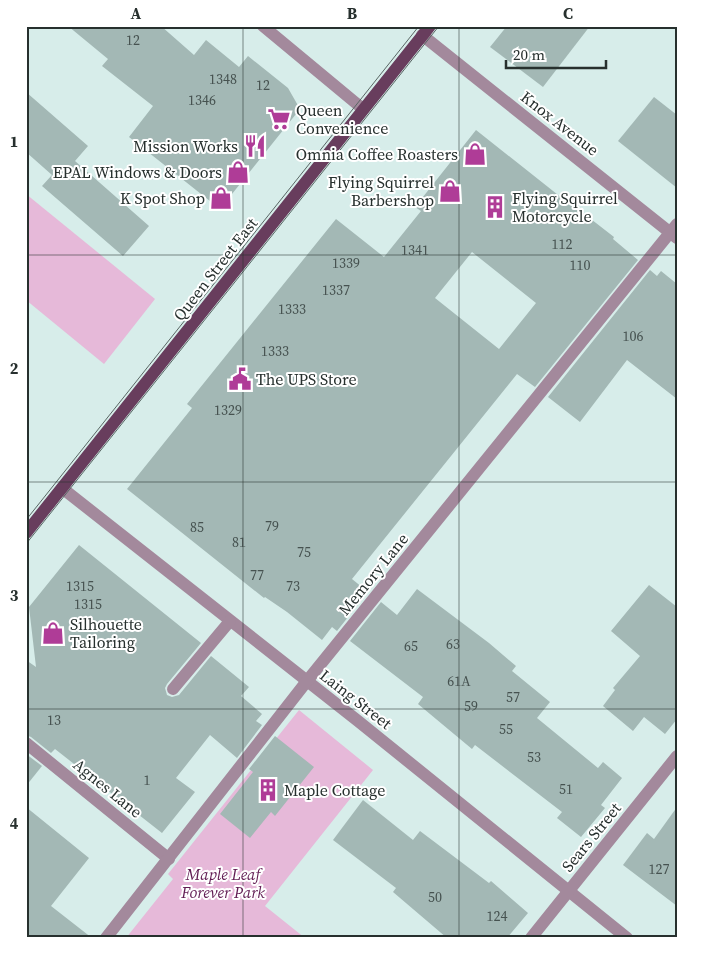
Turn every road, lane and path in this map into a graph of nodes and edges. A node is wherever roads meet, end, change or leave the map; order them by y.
1 (263, 26) edge
2 (426, 31) edge
3 (363, 108) junction
4 (675, 232) edge
5 (62, 488) junction
6 (26, 533) edge
7 (230, 621) junction
8 (307, 682) junction
9 (173, 689) dead end
10 (26, 743) edge
11 (677, 756) edge
12 (169, 859) junction
13 (568, 891) junction
14 (106, 938) edge
15 (531, 938) edge
16 (627, 938) edge

1 - 3 street
2 - 3 main road, Queen Street East
2 - 4 street, Knox Avenue
3 - 5 main road, Queen Street East
4 - 8 street, Memory Lane
5 - 6 main road, Queen Street East
5 - 7 street, Laing Street
7 - 8 street, Laing Street
7 - 9 street
8 - 12 street, Memory Lane
8 - 13 street, Laing Street
10 - 12 street, Agnes Lane
11 - 13 street, Sears Street
12 - 14 street, Memory Lane
13 - 15 street, Sears Street
13 - 16 street, Laing Street

